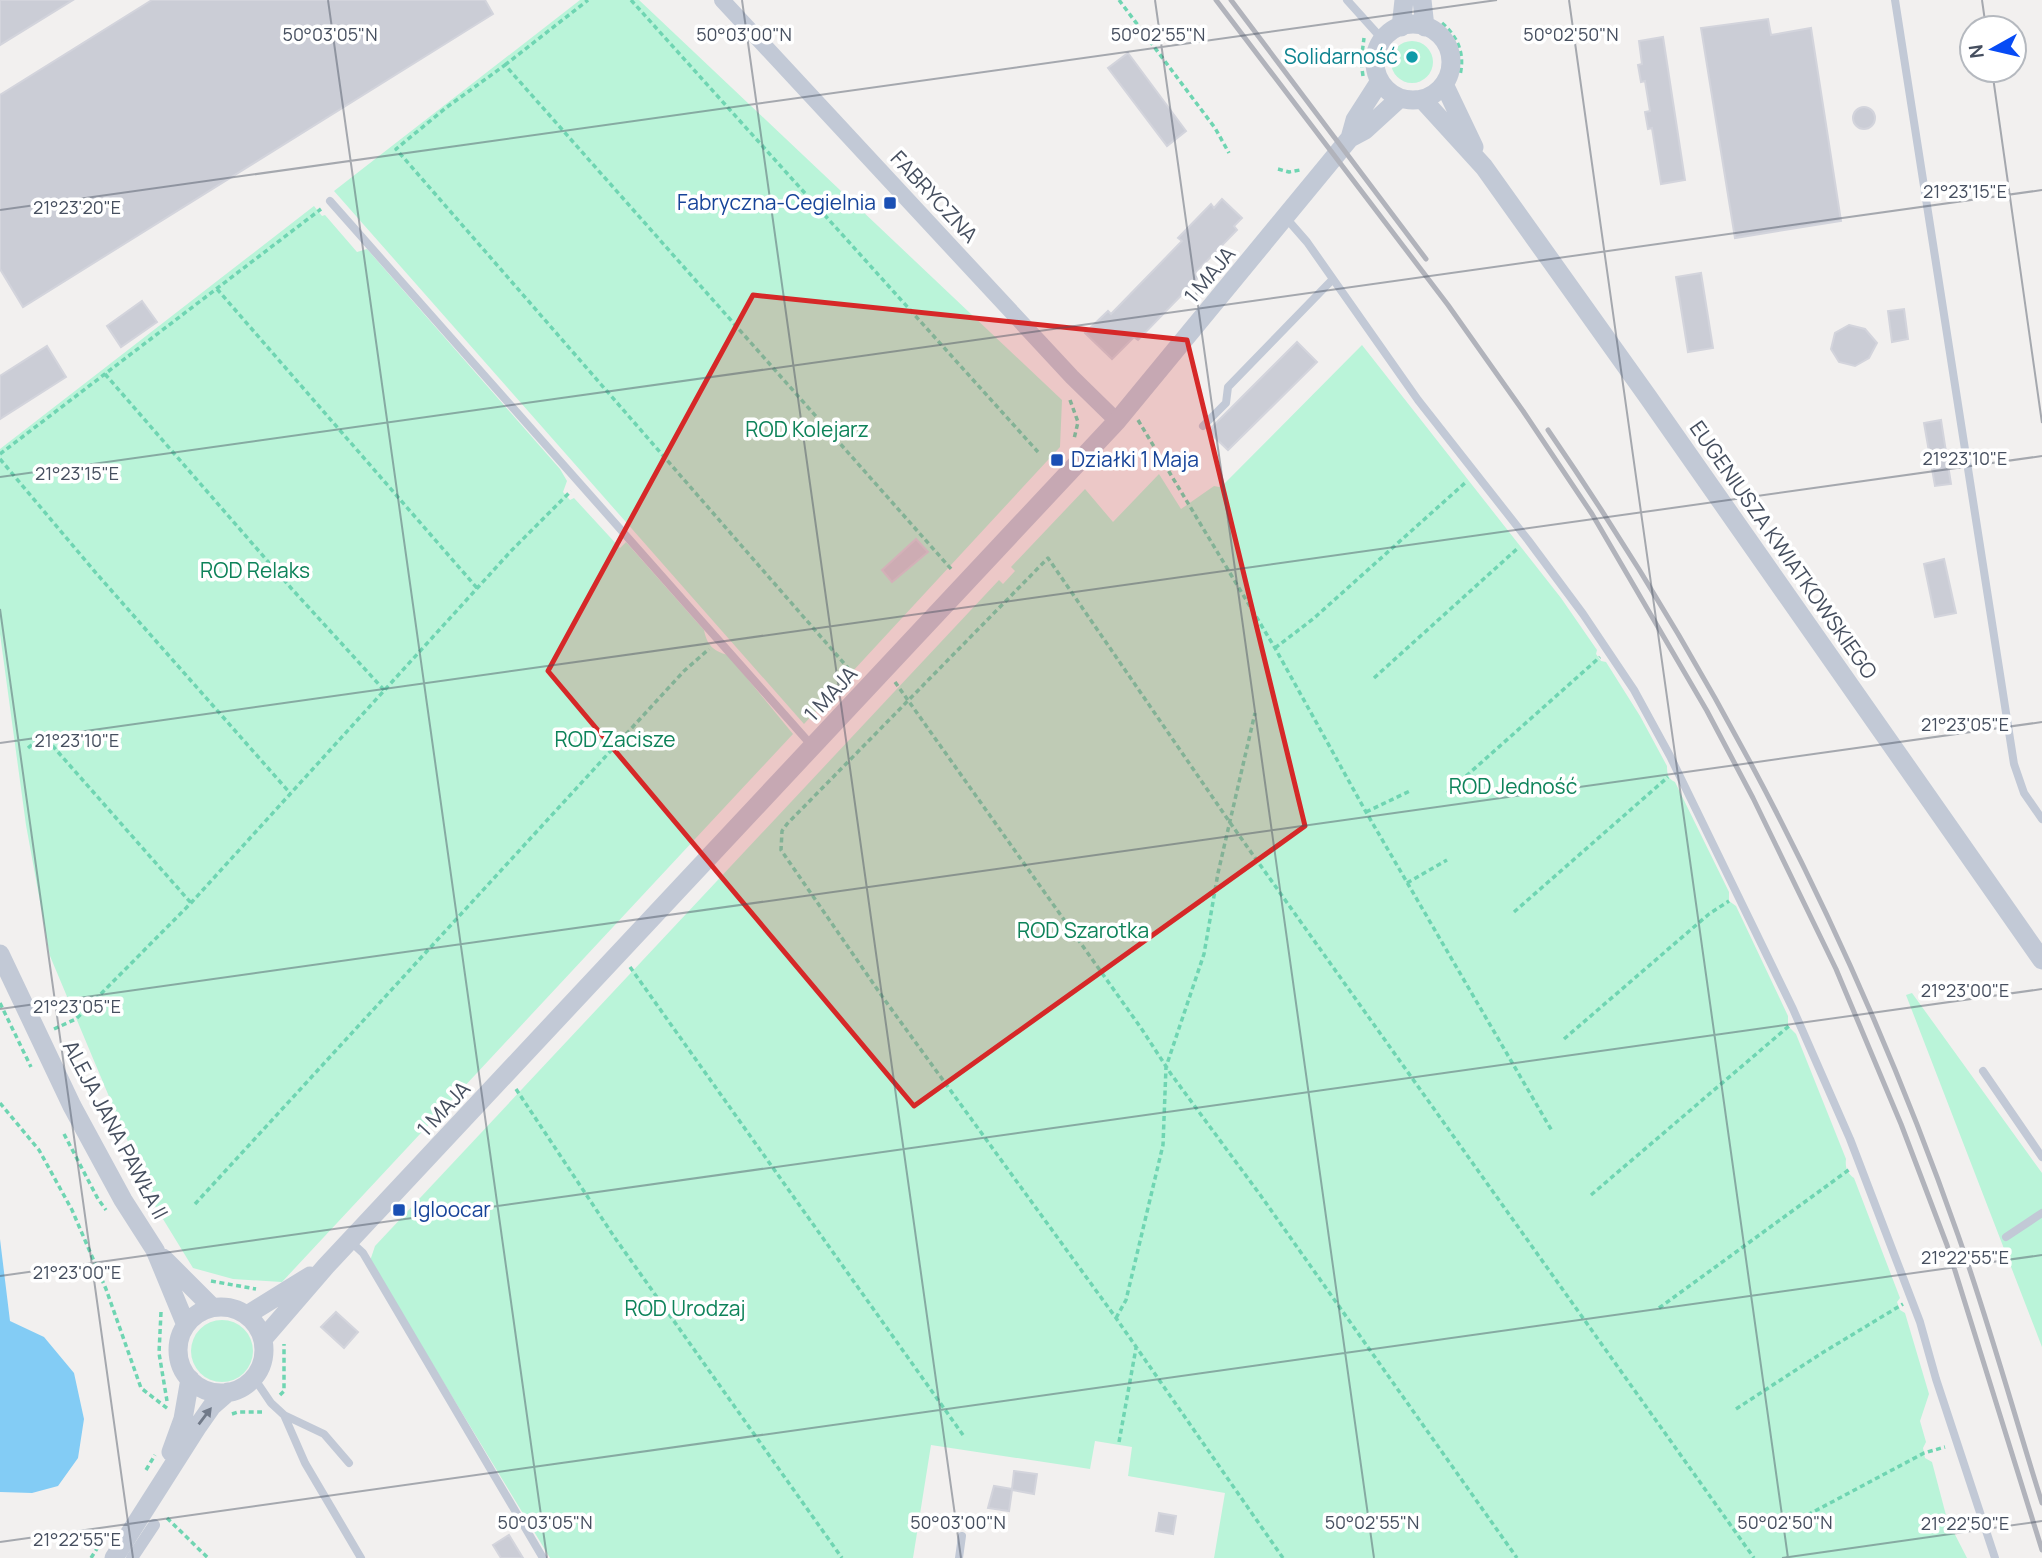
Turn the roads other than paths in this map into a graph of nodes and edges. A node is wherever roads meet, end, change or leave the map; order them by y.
1 (722, 0) edge
2 (1347, 0) edge
3 (1404, 0) edge
4 (1422, 0) edge
5 (1895, 0) edge
6 (1432, 23) junction
7 (1401, 27) junction
8 (1382, 40) junction
9 (1380, 80) junction
10 (1451, 83) junction
11 (1400, 98) junction
12 (1422, 99) junction
13 (1350, 138) junction
14 (1484, 167) junction
15 (330, 201) road end
16 (1286, 218) junction
17 (1333, 279) junction
18 (1124, 414) junction
19 (1203, 426) dead end
20 (813, 747) junction
21 (2042, 819) edge
22 (0, 954) edge
23 (2042, 960) edge
24 (1983, 1071) dead end
25 (2042, 1157) edge
26 (2042, 1213) edge
27 (2006, 1237) dead end
28 (351, 1242) junction
29 (155, 1250) junction
30 (326, 1266) junction
31 (212, 1307) junction
32 (247, 1315) junction
33 (186, 1325) junction
34 (263, 1339) junction
35 (254, 1378) junction
36 (190, 1379) junction
37 (228, 1392) junction
38 (285, 1415) junction
39 (349, 1463) dead end
40 (150, 1481) junction
41 (146, 1521) junction
42 (962, 1536) dead end
43 (114, 1558) edge
44 (131, 1558) edge
45 (360, 1558) edge
46 (543, 1558) edge
47 (959, 1558) edge
48 (1995, 1558) edge

1 - 18 street, FABRYCZNA
2 - 8 lane
3 - 7 street
4 - 6 street
5 - 21 lane
6 - 7 street
6 - 10 street
7 - 8 street
8 - 9 street
9 - 11 street
9 - 13 street, 1 MAJA
10 - 12 street
10 - 14 street, EUGENIUSZA KWIATKOWSKIEGO
11 - 12 street
11 - 13 street, 1 MAJA
12 - 14 street, EUGENIUSZA KWIATKOWSKIEGO
13 - 16 street, 1 MAJA
14 - 23 street, EUGENIUSZA KWIATKOWSKIEGO
15 - 20 lane
16 - 17 lane
16 - 18 street, 1 MAJA
17 - 19 lane
17 - 48 lane
18 - 20 street, 1 MAJA
20 - 28 street, 1 MAJA
22 - 29 street, ALEJA JANA PAWŁA II
24 - 25 lane
26 - 27 lane
28 - 30 street, 1 MAJA
28 - 46 lane
29 - 31 street, ALEJA JANA PAWŁA II
29 - 33 street, ALEJA JANA PAWŁA II
30 - 32 street, 1 MAJA
30 - 34 street, 1 MAJA
31 - 32 street
31 - 33 street
32 - 34 street
33 - 36 street
34 - 35 street
35 - 37 street
35 - 38 lane
36 - 37 street
36 - 40 street
40 -> 37 street
38 - 39 lane
38 - 45 lane
40 - 41 street
41 - 43 street
41 - 44 street
42 - 47 lane

